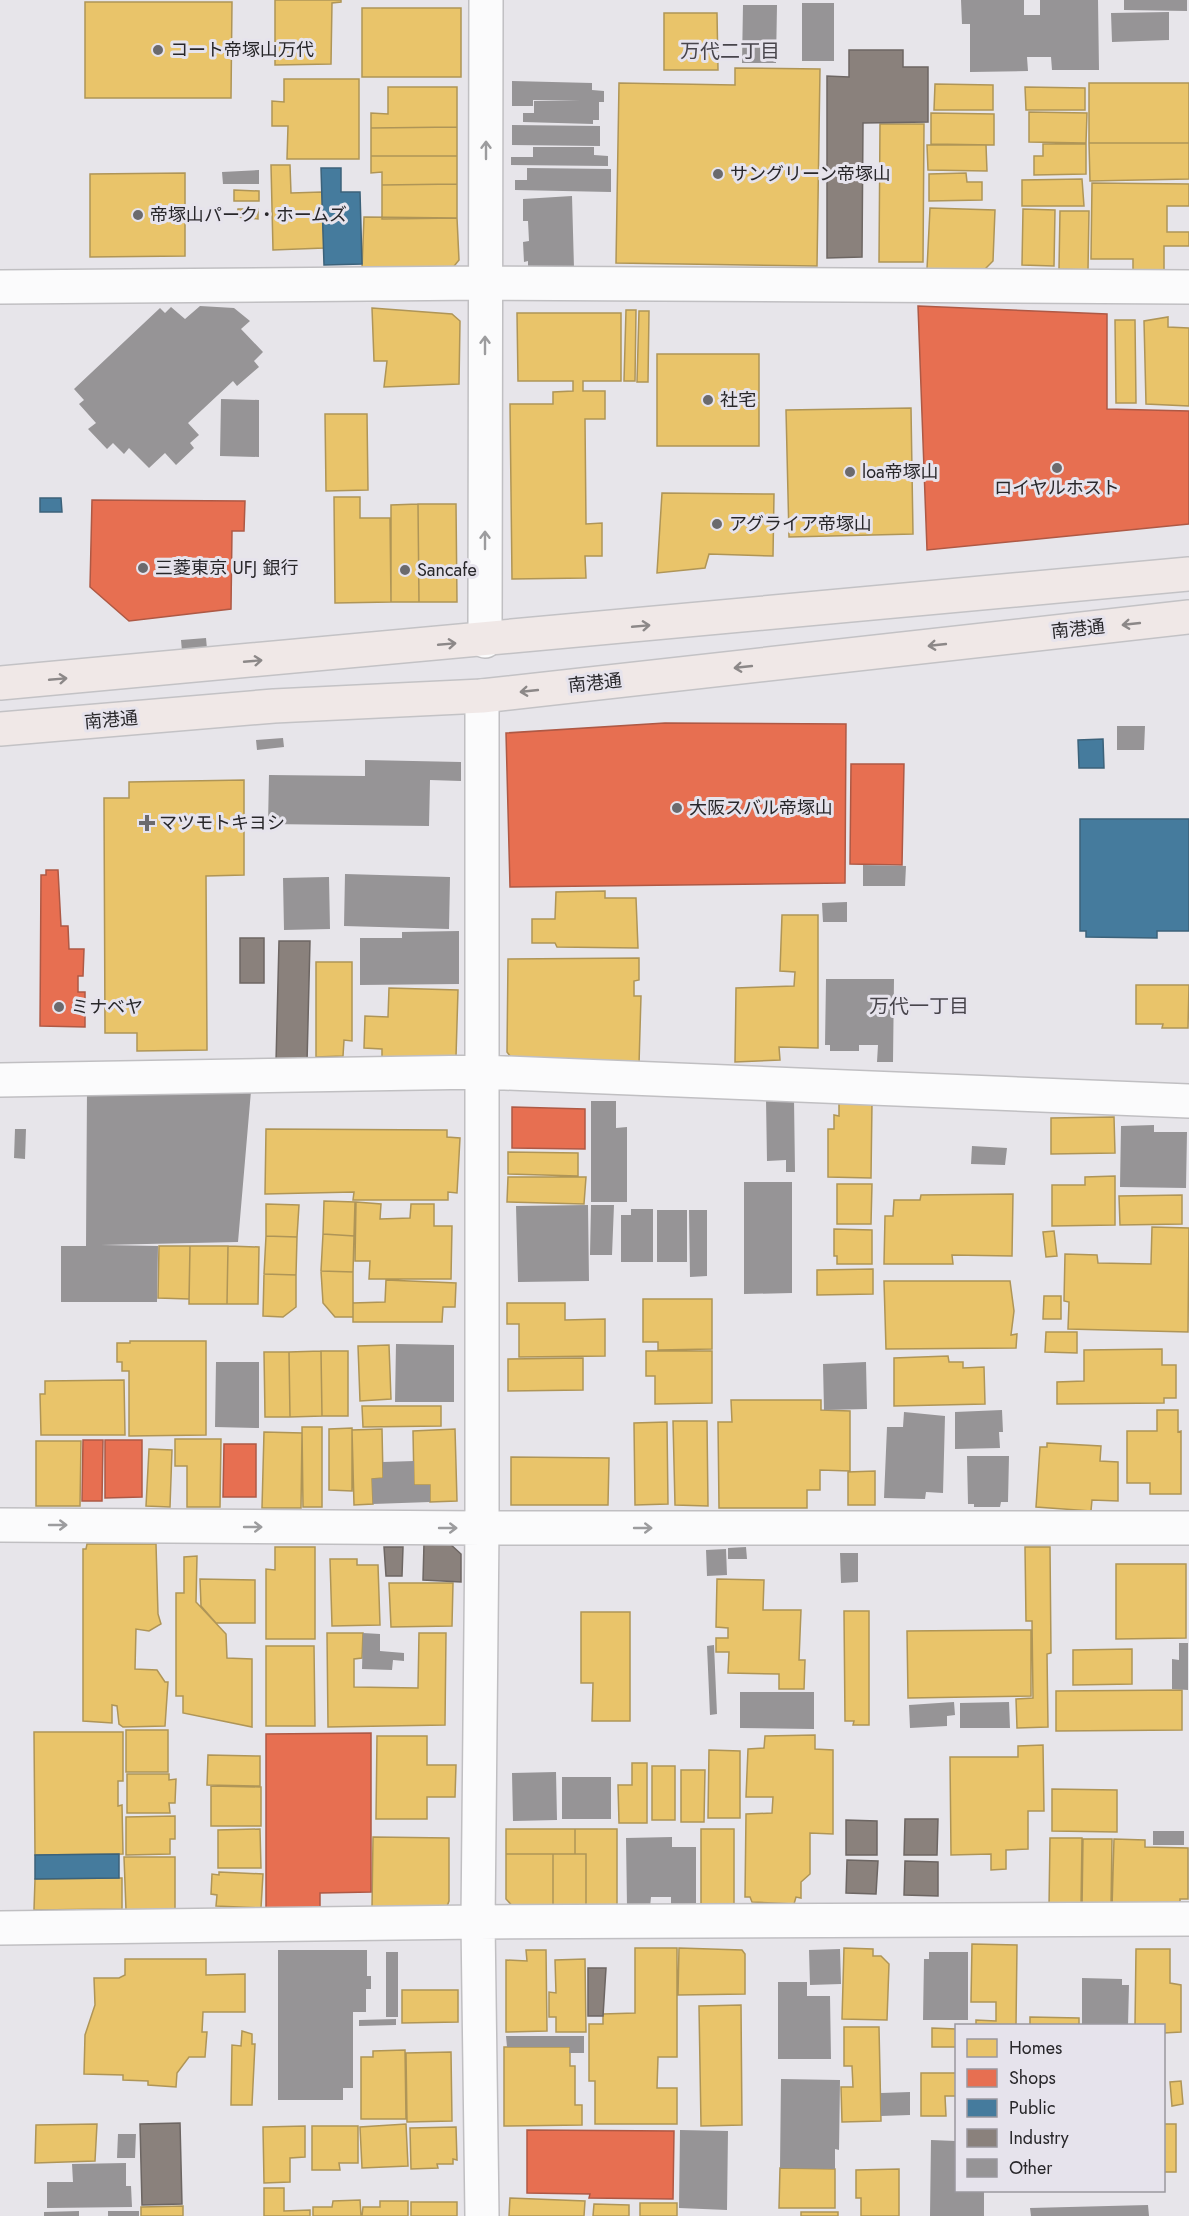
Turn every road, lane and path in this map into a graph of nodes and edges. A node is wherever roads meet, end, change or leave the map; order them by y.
1 (486, 0) edge
2 (485, 283) junction
3 (1189, 286) edge
4 (0, 287) edge
5 (1189, 574) edge
6 (1189, 617) edge
7 (485, 641) junction
8 (0, 684) edge
9 (482, 696) junction
10 (0, 729) edge
11 (481, 1072) junction
12 (0, 1080) edge
13 (1189, 1101) edge
14 (0, 1525) edge
15 (482, 1528) junction
16 (1189, 1528) edge
17 (1189, 1919) edge
18 (478, 1922) junction
19 (0, 1928) edge
20 (482, 2216) edge

2 -> 1 street
2 - 3 street
2 - 4 street
7 -> 2 street
7 -> 5 main road
6 -> 9 main road, 南港通
8 -> 7 main road
9 - 10 main road, 南港通
9 - 11 street
11 - 12 street
11 - 13 street
11 - 15 street
14 -> 15 street
15 -> 16 street
15 - 18 street
17 - 18 street
18 - 19 street
18 - 20 street

